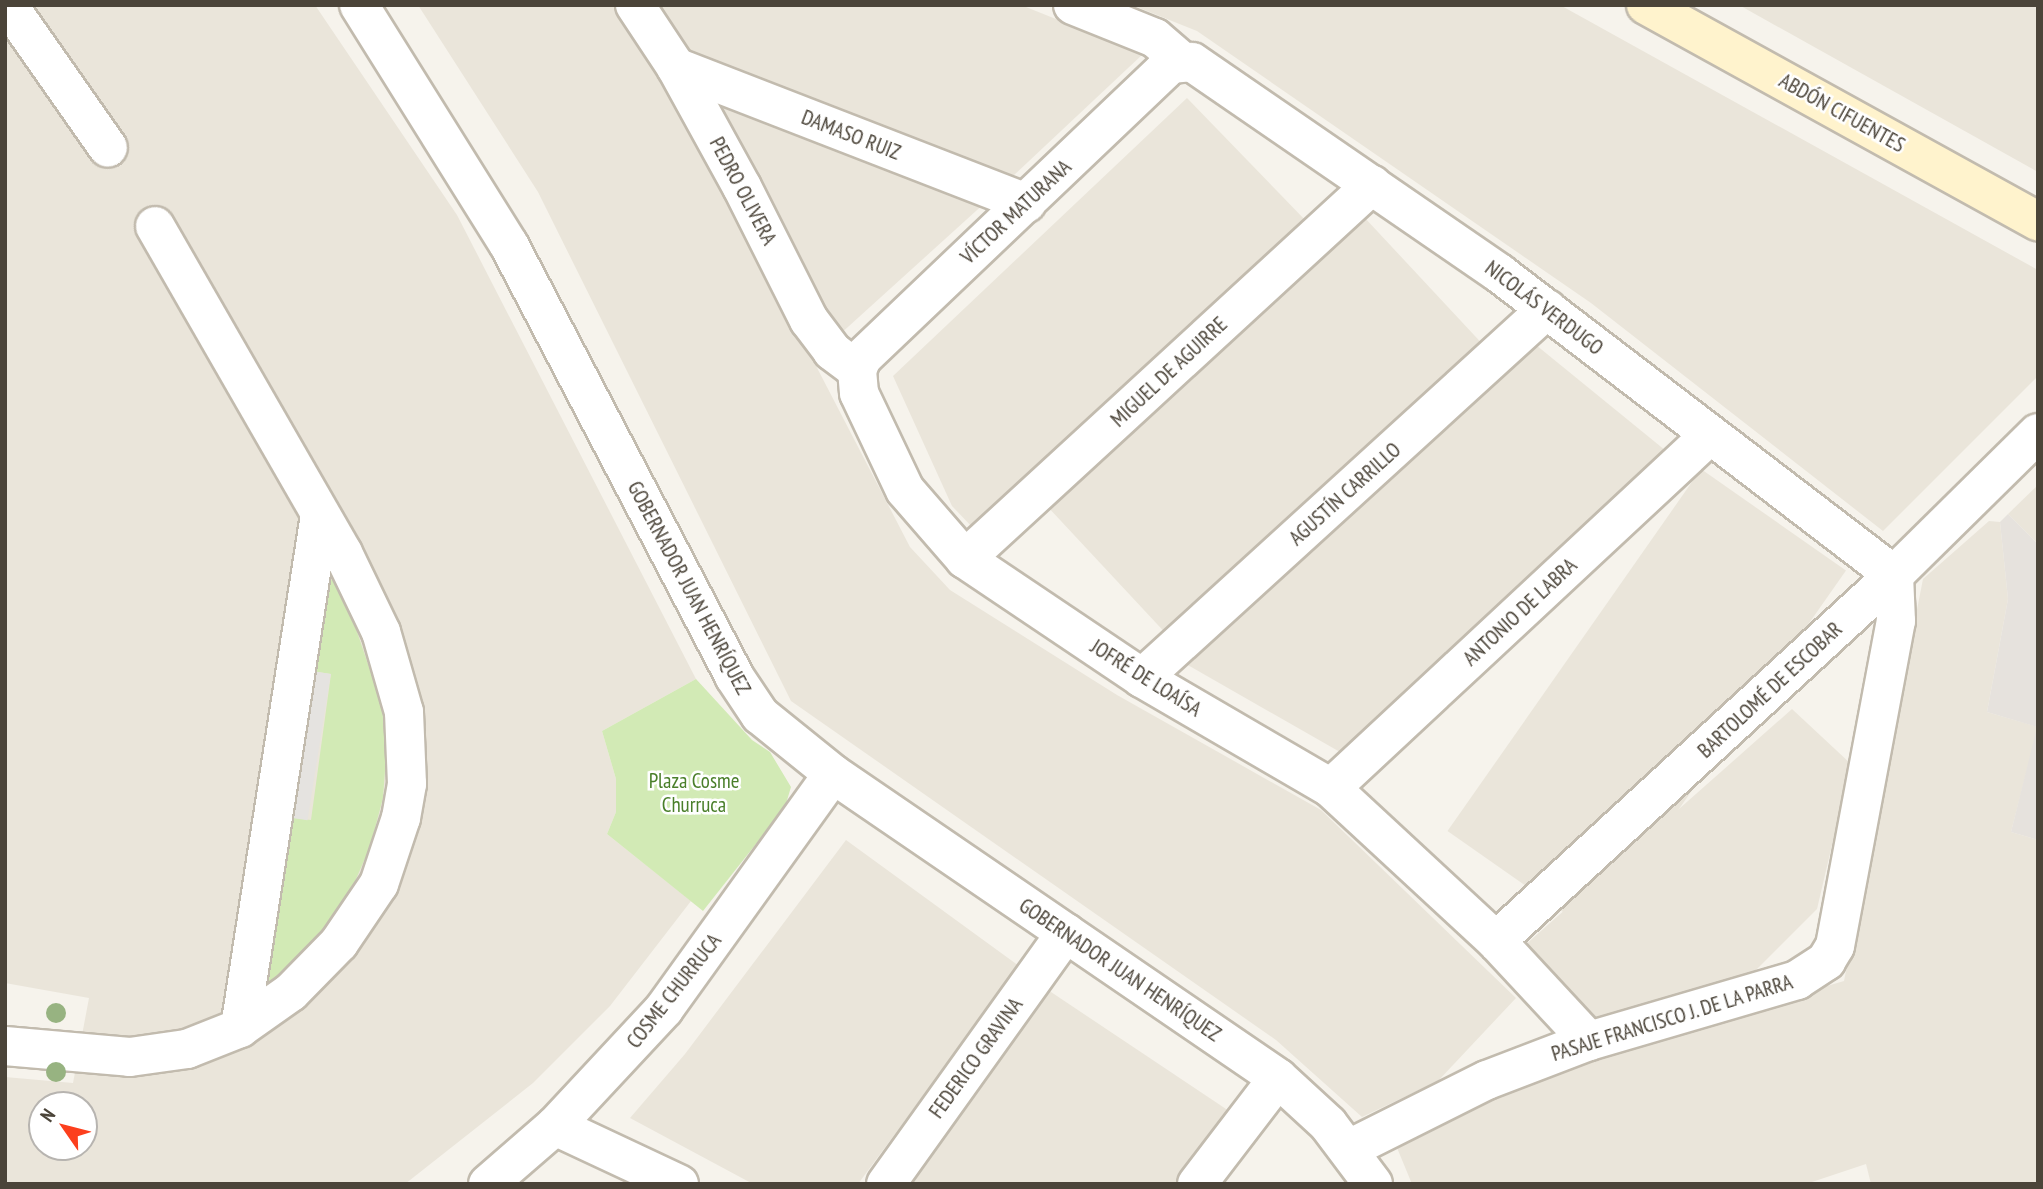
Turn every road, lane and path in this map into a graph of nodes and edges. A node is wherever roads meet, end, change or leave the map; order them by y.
1 (8, 5) edge
2 (359, 5) edge
3 (635, 5) edge
4 (1073, 5) edge
5 (1646, 5) edge
6 (1181, 61) junction
7 (676, 67) junction
8 (108, 148) dead end
9 (1372, 185) junction
10 (1027, 203) junction
11 (2038, 221) edge
12 (155, 226) dead end
13 (1547, 309) junction
14 (857, 370) junction
15 (2038, 433) edge
16 (1709, 436) junction
17 (320, 515) junction
18 (965, 559) junction
19 (1894, 575) junction
20 (1142, 678) junction
21 (833, 774) junction
22 (1331, 788) junction
23 (1066, 933) junction
24 (1496, 940) junction
25 (240, 1028) junction
26 (1589, 1041) junction
27 (5, 1046) edge
28 (1278, 1078) junction
29 (555, 1126) junction
30 (1349, 1149) junction
31 (500, 1179) edge
32 (679, 1184) edge
33 (886, 1184) edge
34 (1196, 1184) edge
35 (1373, 1184) edge

1 - 8 street
2 - 21 street, GOBERNADOR JUAN HENRÍQUEZ
3 - 7 street, PEDRO OLIVERA
4 - 6 street, NICOLÁS VERDUGO
5 - 11 street, ABDÓN CIFUENTES
6 - 9 street, NICOLÁS VERDUGO
6 - 10 street, VÍCTOR MATURANA
7 - 10 street, DAMASO RUIZ
7 - 14 street, PEDRO OLIVERA
9 - 13 street, NICOLÁS VERDUGO
9 - 18 street, MIGUEL DE AGUIRRE
10 - 14 street, VÍCTOR MATURANA
12 - 17 street
13 - 16 street, NICOLÁS VERDUGO
13 - 20 street, AGUSTÍN CARRILLO
14 - 18 street, JOFRÉ DE LOAÍSA
15 - 19 street, BARTOLOMÉ DE ESCOBAR
16 - 19 street, NICOLÁS VERDUGO
16 - 22 street, ANTONIO DE LABRA
17 - 25 street
17 - 25 street
18 - 20 street, JOFRÉ DE LOAÍSA
19 - 24 street, BARTOLOMÉ DE ESCOBAR
19 - 26 street, PASAJE FRANCISCO J. DE LA PARRA
20 - 22 street, JOFRÉ DE LOAÍSA
21 - 23 street, GOBERNADOR JUAN HENRÍQUEZ
21 - 29 street, COSME CHURRUCA
22 - 24 street, JOFRÉ DE LOAÍSA
23 - 28 street, GOBERNADOR JUAN HENRÍQUEZ
23 - 33 street, FEDERICO GRAVINA
24 - 26 street, JOFRÉ DE LOAÍSA
25 - 27 street
26 - 30 street, PASAJE FRANCISCO J. DE LA PARRA
28 - 30 street, GOBERNADOR JUAN HENRÍQUEZ
28 - 34 street
29 - 31 street, COSME CHURRUCA
29 - 32 street
30 - 35 street, GOBERNADOR JUAN HENRÍQUEZ

